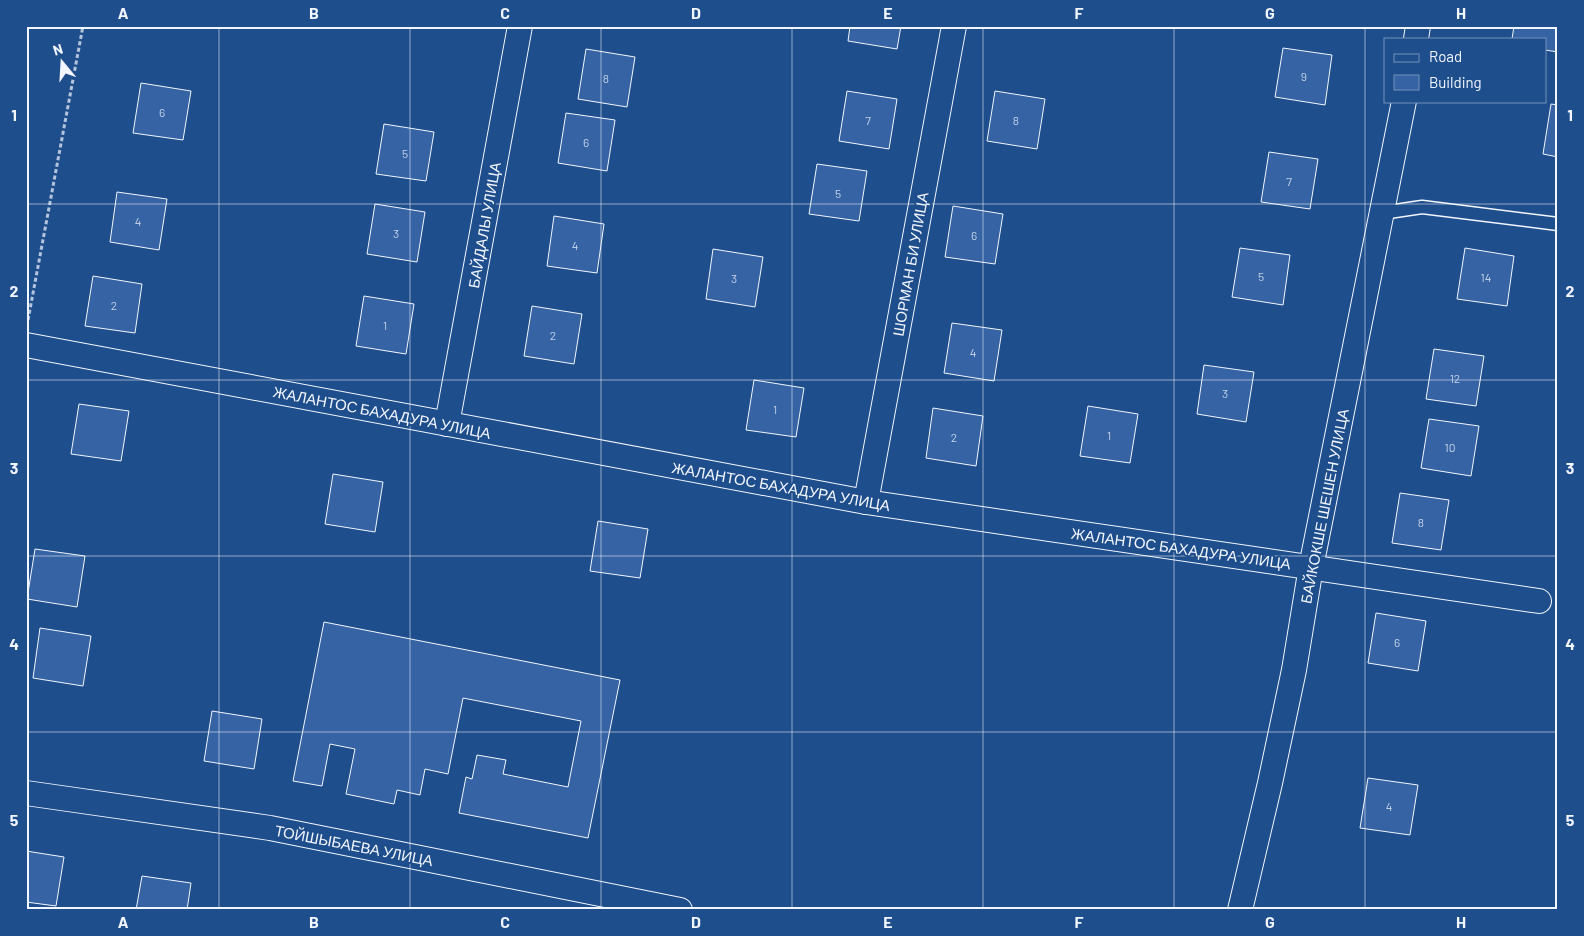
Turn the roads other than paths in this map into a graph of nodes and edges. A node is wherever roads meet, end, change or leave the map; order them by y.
1 (520, 26) edge
2 (954, 26) edge
3 (1404, 102) edge
4 (1382, 213) junction
5 (1558, 224) edge
6 (26, 345) edge
7 (448, 424) junction
8 (866, 502) junction
9 (1311, 567) junction
10 (1539, 601) dead end
11 (26, 793) edge
12 (680, 910) edge
13 (1240, 910) edge

1 - 7 street, БАЙДАЛЫ УЛИЦА
2 - 8 street, ШОРМАН БИ УЛИЦА
3 - 4 street, БАЙКОКШЕ ШЕШЕН УЛИЦА
4 - 5 lane
4 - 9 street, БАЙКОКШЕ ШЕШЕН УЛИЦА
6 - 7 street, ЖАЛАНТОС БАХАДУРА УЛИЦА
7 - 8 street, ЖАЛАНТОС БАХАДУРА УЛИЦА
8 - 9 street, ЖАЛАНТОС БАХАДУРА УЛИЦА
9 - 10 street, ЖАЛАНТОС БАХАДУРА УЛИЦА
9 - 13 street, БАЙКОКШЕ ШЕШЕН УЛИЦА
11 - 12 street, ТОЙШЫБАЕВА УЛИЦА

